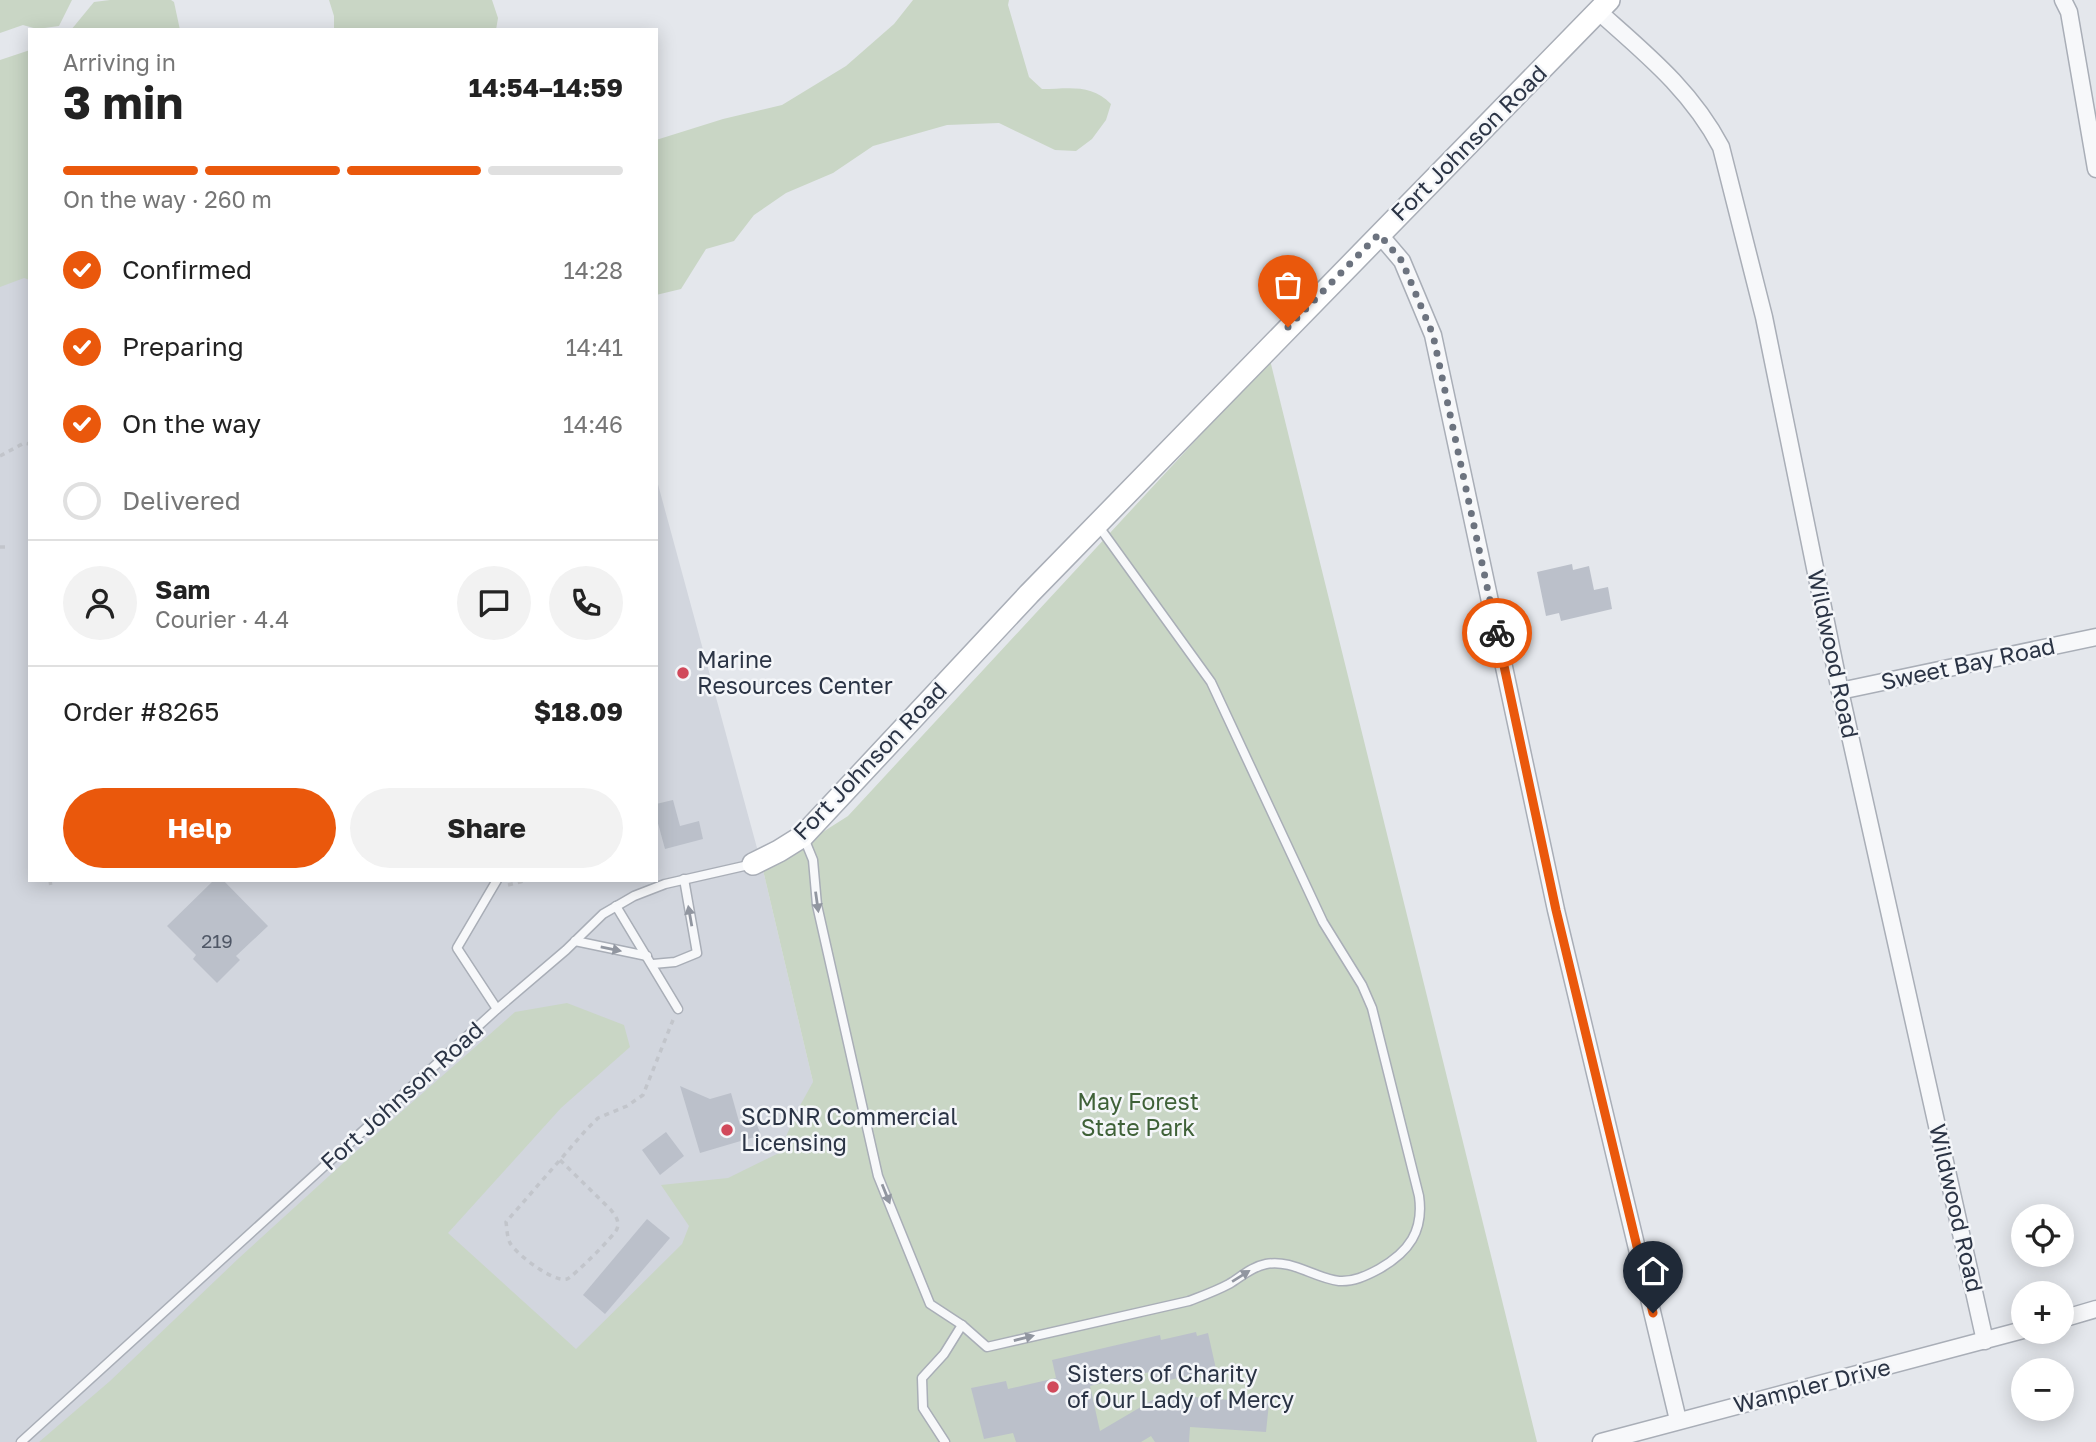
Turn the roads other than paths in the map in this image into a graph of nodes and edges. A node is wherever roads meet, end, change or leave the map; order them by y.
1 (2063, 0) edge
2 (1604, 6) edge
3 (2096, 169) edge
4 (1379, 234) junction
5 (1097, 524) junction
6 (2096, 637) edge
7 (1840, 691) junction
8 (803, 835) junction
9 (753, 864) joint
10 (684, 879) junction
11 (496, 882) edge
12 (616, 906) junction
13 (575, 942) junction
14 (647, 956) junction
15 (653, 964) junction
16 (497, 1009) junction
17 (678, 1009) road end
18 (2096, 1309) edge
19 (2074, 1315) edge
20 (962, 1325) junction
21 (2011, 1334) edge
22 (1985, 1341) junction
23 (1678, 1420) junction
24 (21, 1442) edge
25 (945, 1442) edge
26 (1601, 1442) edge

1 - 3 street
2 - 4 street, Fort Johnson Road
2 - 7 street, Wildwood Road
4 - 5 street, Fort Johnson Road
4 - 23 street
5 - 8 street, Fort Johnson Road
20 -> 5 lane
6 - 7 street, Sweet Bay Road
7 - 22 street, Wildwood Road
8 - 9 street, Fort Johnson Road
8 -> 20 lane
9 - 10 lane, Fort Johnson Road
10 - 12 lane, Fort Johnson Road
15 -> 10 lane
11 - 16 lane
12 - 13 lane, Fort Johnson Road
12 - 14 lane
13 -> 14 lane
13 - 16 lane, Fort Johnson Road
14 - 15 lane
15 - 17 lane
16 - 24 lane, Fort Johnson Road
18 - 19 street
20 - 25 lane
21 - 22 street, Wampler Drive
22 - 23 street, Wampler Drive
23 - 26 street, Wampler Drive

